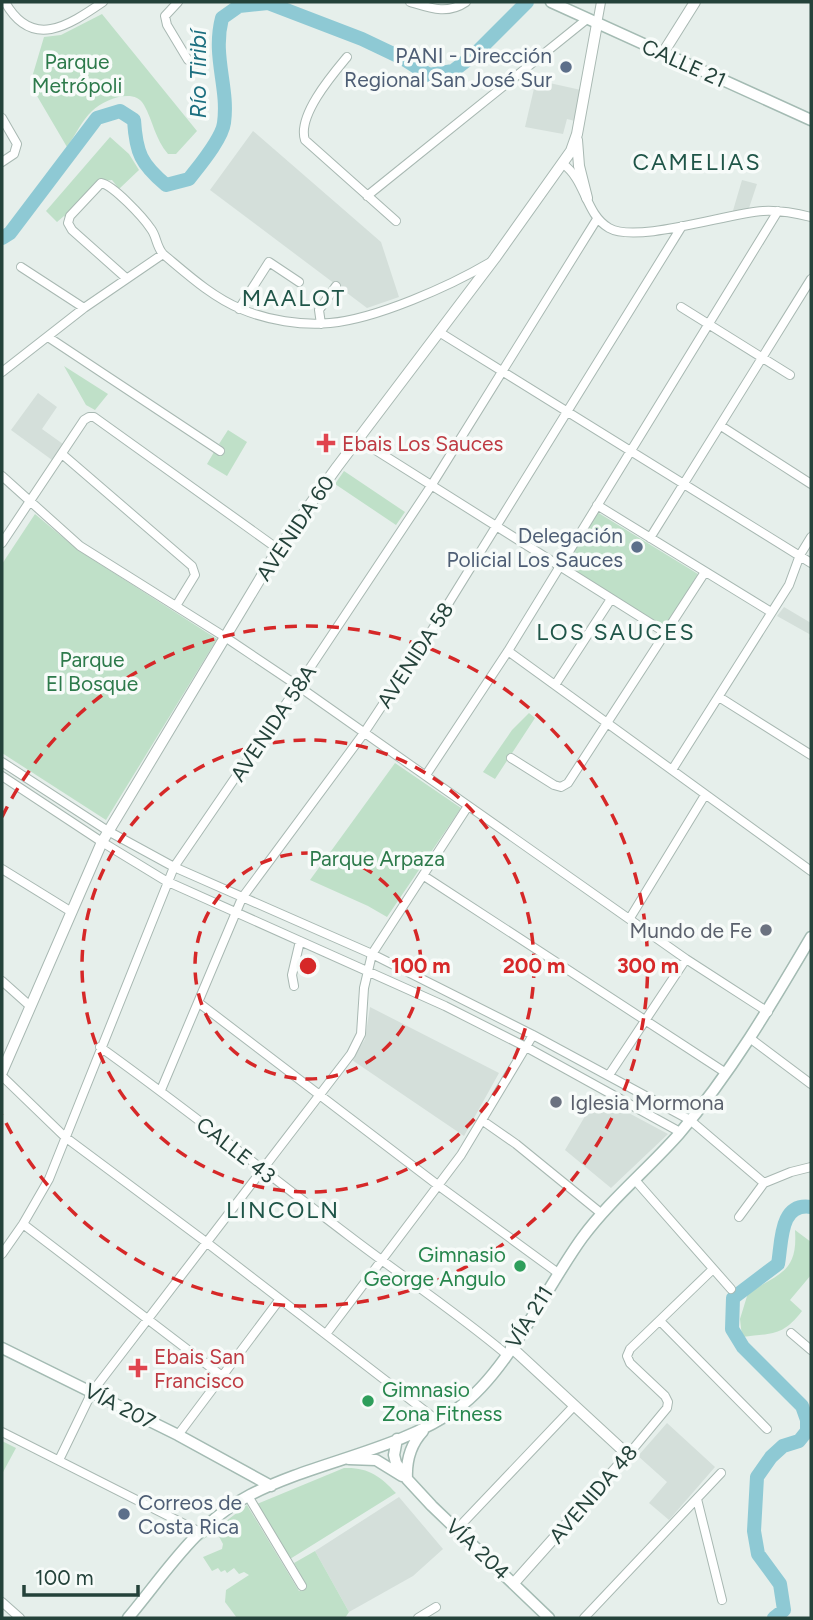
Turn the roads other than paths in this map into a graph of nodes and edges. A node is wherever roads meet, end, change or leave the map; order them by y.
1 (5, 2) edge
2 (103, 2) edge
3 (178, 2) edge
4 (410, 2) edge
5 (466, 2) edge
6 (601, 2) edge
7 (695, 2) edge
8 (554, 4) edge
9 (436, 6) edge
10 (592, 21) junction
11 (663, 53) junction
12 (347, 57) dead end
13 (188, 60) dead end
14 (2, 118) edge
15 (811, 120) edge
16 (577, 134) junction
17 (2, 162) edge
18 (563, 164) junction
19 (367, 195) junction
20 (587, 198) junction
21 (778, 211) junction
22 (811, 217) edge
23 (597, 219) junction
24 (396, 221) dead end
25 (682, 226) junction
26 (163, 254) junction
27 (492, 262) junction
28 (22, 267) dead end
29 (127, 278) junction
30 (811, 279) edge
31 (299, 282) dead end
32 (336, 286) dead end
33 (681, 307) dead end
34 (84, 308) junction
35 (240, 309) junction
36 (321, 324) junction
37 (707, 324) junction
38 (439, 332) junction
39 (48, 337) junction
40 (763, 359) junction
41 (502, 370) junction
42 (2, 372) edge
43 (790, 375) dead end
44 (567, 410) junction
45 (721, 426) junction
46 (358, 439) junction
47 (220, 451) dead end
48 (631, 451) junction
49 (62, 454) junction
50 (2, 476) edge
51 (684, 483) junction
52 (811, 484) edge
53 (431, 486) junction
54 (30, 502) junction
55 (597, 505) junction
56 (496, 527) junction
57 (811, 537) edge
58 (650, 538) junction
59 (2, 543) edge
60 (278, 549) junction
61 (800, 555) junction
62 (811, 563) edge
63 (558, 566) junction
64 (705, 572) junction
65 (611, 599) junction
66 (176, 606) junction
67 (771, 612) junction
68 (666, 634) junction
69 (225, 637) junction
70 (508, 650) junction
71 (555, 685) junction
72 (298, 686) junction
73 (719, 697) junction
74 (608, 724) junction
75 (364, 733) junction
76 (811, 755) edge
77 (511, 758) dead end
78 (2, 762) edge
79 (672, 770) junction
80 (426, 775) junction
81 (2, 776) edge
82 (705, 795) junction
83 (468, 806) junction
84 (108, 831) junction
85 (102, 842) junction
86 (174, 867) junction
87 (2, 869) edge
88 (811, 871) edge
89 (424, 876) junction
90 (166, 881) junction
91 (242, 898) junction
92 (70, 912) junction
93 (236, 913) junction
94 (631, 918) junction
95 (300, 941) junction
96 (809, 945) edge
97 (372, 954) junction
98 (687, 959) junction
99 (368, 970) junction
100 (2, 981) edge
101 (295, 986) dead end
102 (199, 1003) junction
103 (30, 1006) junction
104 (768, 1012) junction
105 (645, 1021) junction
106 (533, 1035) junction
107 (751, 1039) junction
108 (100, 1047) junction
109 (526, 1047) junction
110 (726, 1073) junction
111 (2, 1074) edge
112 (610, 1075) junction
113 (811, 1084) edge
114 (161, 1090) junction
115 (319, 1096) junction
116 (690, 1120) junction
117 (483, 1121) junction
118 (680, 1132) junction
119 (65, 1138) junction
120 (811, 1167) edge
121 (262, 1170) junction
122 (635, 1180) junction
123 (764, 1183) junction
124 (439, 1186) junction
125 (602, 1214) junction
126 (739, 1217) dead end
127 (23, 1224) junction
128 (206, 1242) junction
129 (2, 1254) edge
130 (381, 1261) junction
131 (712, 1270) junction
132 (558, 1273) junction
133 (731, 1289) dead end
134 (280, 1299) junction
135 (149, 1320) junction
136 (661, 1322) junction
137 (791, 1333) dead end
138 (326, 1334) junction
139 (2, 1348) edge
140 (811, 1350) edge
141 (509, 1351) junction
142 (222, 1376) junction
143 (92, 1392) junction
144 (574, 1406) junction
145 (438, 1421) junction
146 (426, 1428) junction
147 (767, 1429) dead end
148 (2, 1432) edge
149 (178, 1435) junction
150 (397, 1439) junction
151 (628, 1454) junction
152 (59, 1460) junction
153 (336, 1460) junction
154 (237, 1468) junction
155 (721, 1472) dead end
156 (407, 1479) junction
157 (286, 1480) junction
158 (271, 1486) junction
159 (248, 1496) junction
160 (697, 1499) junction
161 (457, 1529) junction
162 (200, 1532) junction
163 (514, 1583) junction
164 (302, 1586) dead end
165 (722, 1600) dead end
166 (2, 1602) edge
167 (436, 1607) dead end
168 (134, 1616) edge
169 (20, 1618) edge
170 (418, 1618) edge
171 (549, 1618) edge
172 (584, 1618) edge

1 - 2 street
3 - 13 street
4 - 9 street
5 - 9 street
6 - 10 street, AVENIDA 60
7 - 11 street
8 - 10 main road, CALLE 21
10 - 11 main road, CALLE 21
10 - 16 street, AVENIDA 60
10 - 19 street
11 - 15 main road, CALLE 21
12 - 19 street
14 - 17 street
16 - 18 street, AVENIDA 60
16 - 20 street
18 - 20 street
18 - 27 street, AVENIDA 60
19 - 24 street
20 - 23 street
21 - 22 street
21 - 25 street
21 - 37 street
23 - 25 street
23 - 41 street, AVENIDA 58A
25 - 44 street, AVENIDA 58
26 - 29 street
26 - 29 street
26 - 35 street
27 - 36 street
27 - 38 street, AVENIDA 60
28 - 34 street
29 - 34 street
30 - 40 street
31 - 35 street
32 - 36 street
33 - 37 street
34 - 39 street
35 - 36 street
37 - 40 street
37 - 48 street
38 - 41 street
38 - 46 street, AVENIDA 60
39 - 42 street
39 - 47 street
40 - 43 street
40 - 45 street
41 - 44 street
41 - 53 street, AVENIDA 58A
44 - 48 street
44 - 56 street, AVENIDA 58
45 - 51 street
45 - 52 street
46 - 53 street
46 - 60 street, AVENIDA 60
48 - 51 street
48 - 55 street
49 - 54 street
49 - 60 street
49 - 66 street
50 - 54 street
51 - 58 street
51 - 61 street
53 - 56 street
53 - 72 street, AVENIDA 58A
54 - 59 street
54 - 66 street
55 - 58 street
55 - 63 street
56 - 63 street
56 - 75 street, AVENIDA 58
57 - 61 street
58 - 64 street
60 - 69 street, AVENIDA 60
61 - 62 street
61 - 67 street
63 - 65 street
63 - 70 street
64 - 67 street
64 - 68 street
65 - 68 street
65 - 71 street
66 - 69 street
67 - 73 street
68 - 74 street
69 - 72 street
69 - 84 street, AVENIDA 60
70 - 71 street
70 - 80 street
71 - 74 street
72 - 75 street
72 - 86 street, AVENIDA 58A
73 - 76 street
73 - 79 street
74 - 77 street
74 - 79 street
75 - 80 street
75 - 91 street, AVENIDA 58
78 - 84 street
79 - 82 street
80 - 83 street
81 - 85 street
82 - 88 street
82 - 94 street
83 - 89 street
83 - 94 street
84 - 85 street, AVENIDA 60
84 - 86 street
85 - 90 street
85 - 92 street, AVENIDA 60
86 - 90 street, AVENIDA 58A
86 - 91 street
87 - 92 street
89 - 97 street
89 - 105 street
90 - 93 street
90 - 108 street, AVENIDA 58A
91 - 93 street, AVENIDA 58
91 - 97 street
92 - 103 street, AVENIDA 60
93 - 95 street
93 - 102 street, AVENIDA 58
94 - 98 street
95 - 99 street
95 - 101 street
96 - 104 main road, VÍA 211
97 - 99 street
97 - 106 street
98 - 104 street
98 - 105 street
99 - 109 street
99 - 115 street
100 - 103 street
102 - 114 street, AVENIDA 58
102 - 115 street
103 - 111 street, AVENIDA 60
104 - 107 main road, VÍA 211
105 - 110 street
105 - 112 street
106 - 109 street
106 - 112 street
107 - 110 main road, VÍA 211
107 - 113 street
108 - 114 street, CALLE 43
108 - 119 street, AVENIDA 58A
109 - 117 street
109 - 118 street
110 - 116 main road, VÍA 211
111 - 119 street
112 - 116 street
114 - 121 street, CALLE 43
115 - 121 street
115 - 124 street
116 - 118 main road, VÍA 211
116 - 123 street
117 - 124 street
117 - 125 street
118 - 122 main road, VÍA 211
119 - 127 street, AVENIDA 58A
119 - 128 street
120 - 123 street
121 - 128 street
121 - 130 street, CALLE 43
122 - 125 main road, VÍA 211
122 - 131 street
123 - 126 street
124 - 130 street
124 - 132 street
125 - 132 main road, VÍA 211
127 - 129 street, AVENIDA 58A
127 - 135 street
128 - 134 street
128 - 135 street
130 - 138 street
130 - 141 street, CALLE 43
131 - 133 street
131 - 136 street
132 - 141 main road, VÍA 211
134 - 138 street
134 - 142 street
135 - 142 street
135 - 143 street
136 - 147 street
136 - 151 street, AVENIDA 48
137 - 140 street
138 - 145 street
139 - 143 main road, VÍA 207
141 - 144 street, CALLE 43
141 - 145 main road, VÍA 211
142 - 149 street
143 - 149 main road, VÍA 207
143 - 152 street
144 - 151 street, CALLE 43
144 - 161 street
145 - 146 main road, VÍA 211
146 - 150 main road, VÍA 211
146 - 156 main road
148 - 152 street
149 - 154 main road, VÍA 207
150 - 153 main road, VÍA 211
150 - 156 main road, VÍA 204
151 - 163 street, AVENIDA 48
152 - 162 street
153 - 156 main road
153 - 157 main road, VÍA 211
154 - 157 main road, VÍA 207
154 - 158 main road, VÍA 207
155 - 160 street
156 - 161 main road, VÍA 204
157 - 158 main road, VÍA 211
158 - 159 main road, VÍA 211
159 - 162 main road, VÍA 211
159 - 164 street
160 - 165 street
160 - 172 street
161 - 163 main road, VÍA 204
162 - 168 main road, VÍA 211
163 - 171 main road, VÍA 204
166 - 169 street
167 - 170 street

